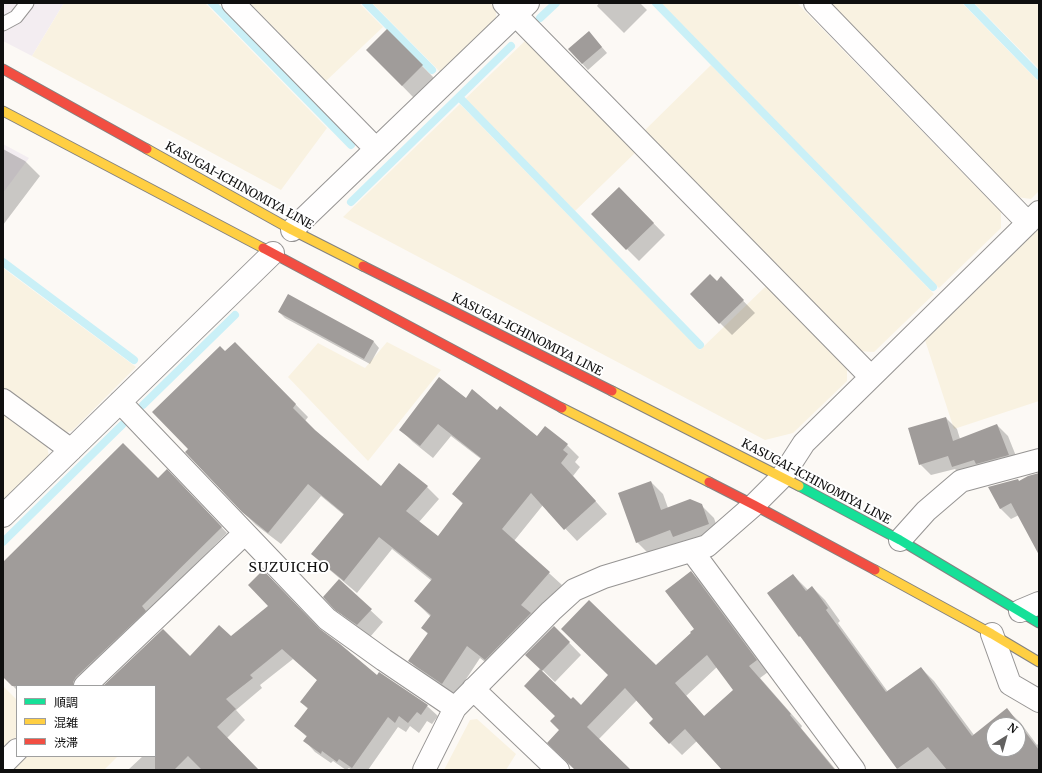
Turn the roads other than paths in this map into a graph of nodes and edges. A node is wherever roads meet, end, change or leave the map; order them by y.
1 (27, 3) edge
2 (233, 3) edge
3 (814, 3) edge
4 (516, 7) edge
5 (3, 24) edge
6 (3, 69) edge
7 (3, 111) edge
8 (376, 149) junction
9 (1034, 217) edge
10 (292, 230) junction
11 (273, 253) junction
12 (871, 377) junction
13 (3, 400) edge
14 (120, 402) junction
15 (71, 450) junction
16 (1039, 460) edge
17 (782, 477) junction
18 (754, 505) junction
19 (3, 516) edge
20 (245, 534) junction
21 (900, 540) junction
22 (692, 551) junction
23 (1030, 607) edge
24 (1039, 623) edge
25 (992, 634) junction
26 (1039, 662) edge
27 (86, 685) edge
28 (473, 689) junction
29 (1039, 701) edge
30 (455, 708) junction
31 (16, 751) edge
32 (3, 764) edge
33 (424, 770) edge
34 (558, 770) edge
35 (854, 770) edge

1 - 5 lane
2 - 8 street
3 - 9 street
4 - 8 street
4 - 12 street
6 - 10 main road, KASUGAI-ICHINOMIYA LINE
7 - 11 main road
8 - 10 street
9 - 12 street
10 - 17 main road, KASUGAI-ICHINOMIYA LINE
11 - 14 street
11 - 18 main road
12 - 17 street
13 - 15 street
14 - 15 street
14 - 20 street
15 - 19 street
16 - 21 street
17 - 18 street
17 - 21 main road, KASUGAI-ICHINOMIYA LINE
18 - 22 street
18 - 25 main road
20 - 27 street
20 - 30 street
21 - 23 main road, KASUGAI-ICHINOMIYA LINE
22 - 28 street
22 - 35 street
23 - 24 main road, KASUGAI-ICHINOMIYA LINE
25 - 26 main road
25 - 29 street
28 - 30 street
28 - 34 street
30 - 33 street
31 - 32 street

